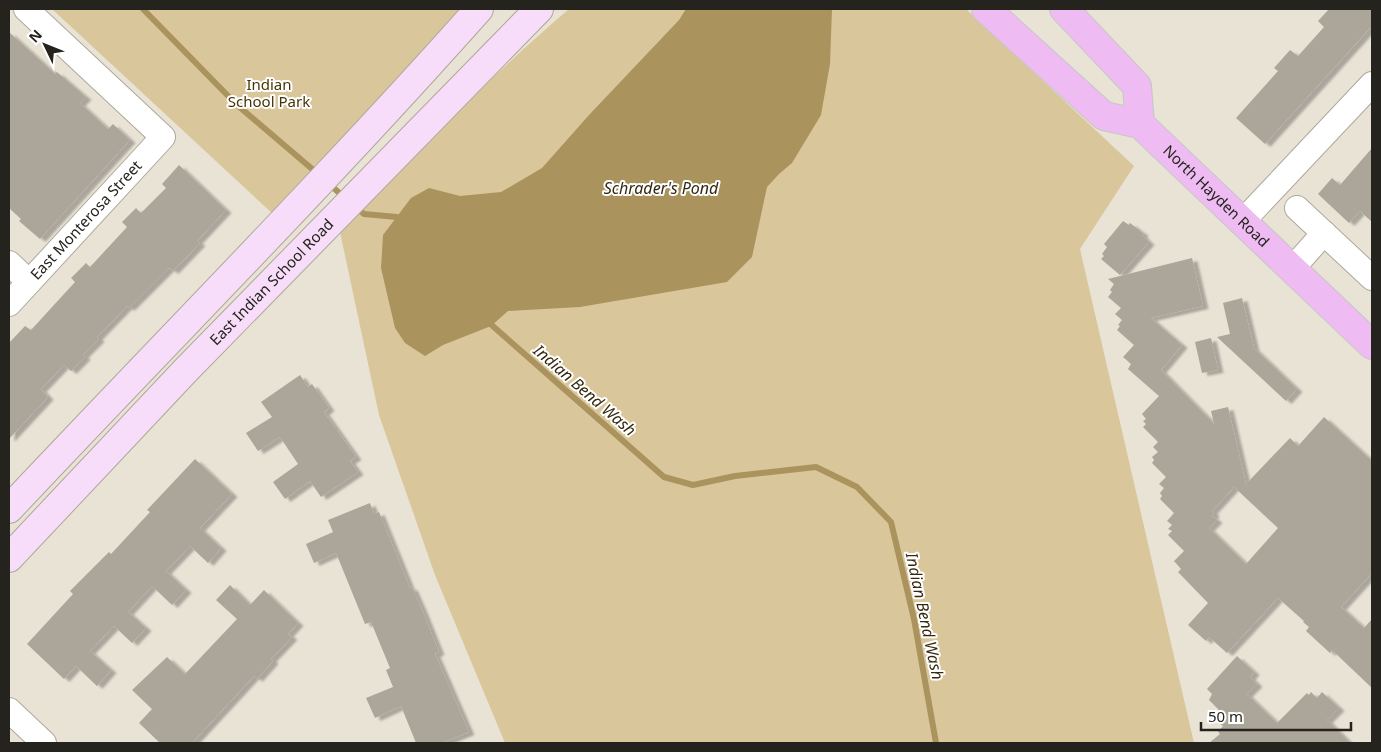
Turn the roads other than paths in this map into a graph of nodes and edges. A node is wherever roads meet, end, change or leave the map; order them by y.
1 (26, 9) edge
2 (479, 9) edge
3 (539, 9) edge
4 (986, 9) edge
5 (1064, 9) edge
6 (1372, 84) edge
7 (1140, 124) junction
8 (1297, 208) dead end
9 (1242, 222) junction
10 (1324, 233) junction
11 (9, 263) edge
12 (1292, 269) junction
13 (1372, 278) edge
14 (29, 282) junction
15 (9, 304) edge
16 (1372, 345) edge
17 (9, 509) edge
18 (9, 558) edge
19 (9, 710) edge
20 (44, 743) edge

1 - 14 street, East Monterosa Street
2 - 17 main road
3 - 18 main road, East Indian School Road
4 - 7 main road
5 - 7 main road
6 - 9 street
7 - 9 main road, North Hayden Road
8 - 10 street
9 - 12 main road, North Hayden Road
10 - 12 street
10 - 13 street
11 - 14 street
12 - 16 main road, North Hayden Road
14 - 15 street, East Monterosa Street
19 - 20 street

